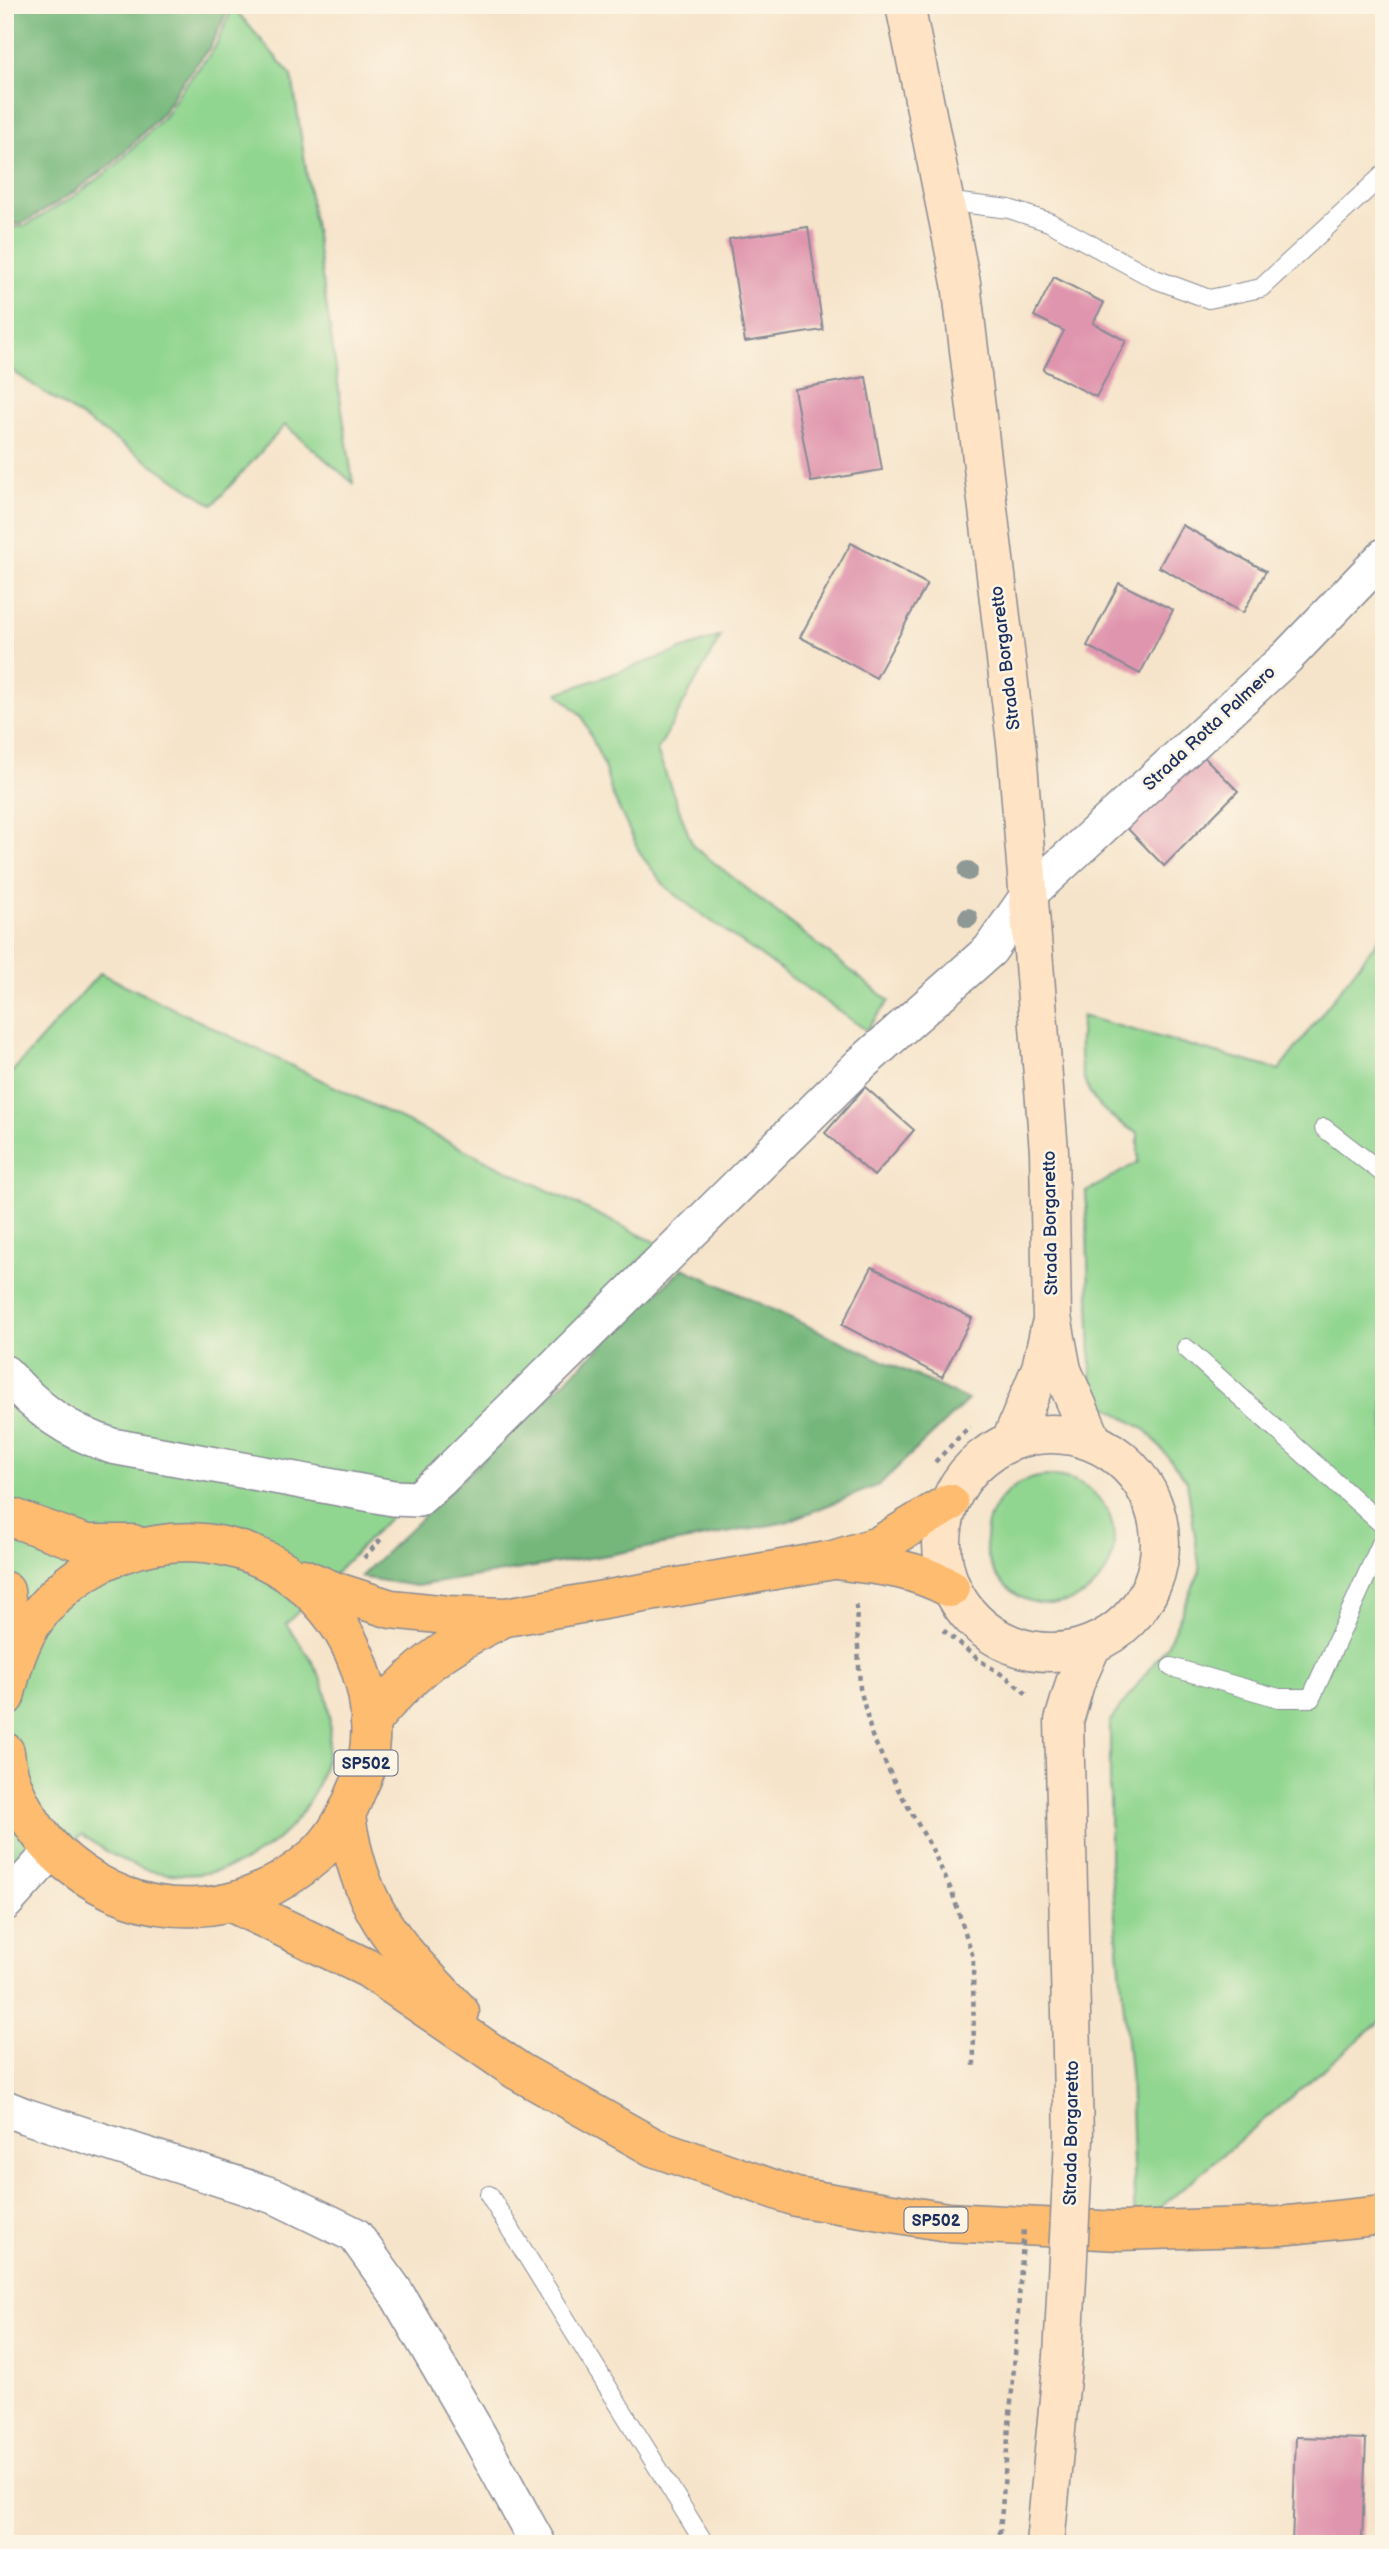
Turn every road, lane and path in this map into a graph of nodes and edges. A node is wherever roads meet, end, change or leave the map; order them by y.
1 (905, 5) edge
2 (1384, 174) edge
3 (944, 201) junction
4 (1384, 556) edge
5 (1030, 894) junction
6 (1324, 1128) dead end
7 (1384, 1174) edge
8 (1052, 1317) junction
9 (1186, 1348) dead end
10 (5, 1373) edge
11 (978, 1417) dead end
12 (1011, 1441) junction
13 (1093, 1443) junction
14 (935, 1463) dead end
15 (418, 1499) junction
16 (949, 1503) junction
17 (5, 1515) edge
18 (1384, 1526) edge
19 (1384, 1537) edge
20 (152, 1544) junction
21 (833, 1560) junction
22 (285, 1571) junction
23 (950, 1588) junction
24 (5, 1591) edge
25 (334, 1591) junction
26 (506, 1617) junction
27 (933, 1622) dead end
28 (1092, 1645) junction
29 (1034, 1652) junction
30 (14, 1660) junction
31 (1171, 1667) dead end
32 (5, 1698) edge
33 (1049, 1710) junction
34 (370, 1722) junction
35 (5, 1752) edge
36 (346, 1816) junction
37 (52, 1851) junction
38 (5, 1903) edge
39 (232, 1903) junction
40 (974, 2069) dead end
41 (518, 2071) junction
42 (5, 2108) edge
43 (489, 2195) dead end
44 (1384, 2215) edge
45 (1024, 2218) dead end
46 (538, 2544) edge
47 (705, 2544) edge
48 (999, 2544) edge
49 (1045, 2544) edge

1 - 3 street, Strada Borgaretto
2 - 3 lane
3 - 5 street, Strada Borgaretto
4 - 5 street, Strada Rotta Palmero
5 - 8 street, Strada Borgaretto
5 - 15 street, Strada Rotta Palmero
6 - 7 lane
8 - 12 street, Strada Borgaretto
8 - 13 street, Strada Borgaretto
9 - 18 lane
10 - 15 street
11 - 14 path
12 - 13 street
12 - 16 street
13 - 28 street
15 - 25 path
16 - 21 main road
16 - 23 street
17 - 20 main road, SP502
19 - 31 lane
20 - 22 main road, SP502
20 - 30 main road, SP502
21 - 23 main road
21 - 26 main road
21 - 40 path
22 - 25 main road
22 - 34 main road, SP502
23 - 29 street
24 - 30 main road, SP502
25 - 26 main road
26 - 34 main road
27 - 33 path
28 - 29 street
28 - 33 street, Strada Borgaretto
29 - 33 street, Strada Borgaretto
30 - 32 main road, SP502
33 - 49 street, Strada Borgaretto, bridge
34 - 36 main road, SP502
35 - 37 main road, SP502
36 - 39 main road, SP502
36 - 41 main road, SP502
37 - 38 street
37 - 39 main road, SP502
39 - 41 main road, SP502
41 - 44 main road, SP502
42 - 46 street
43 - 47 lane
45 - 48 path, bridge

